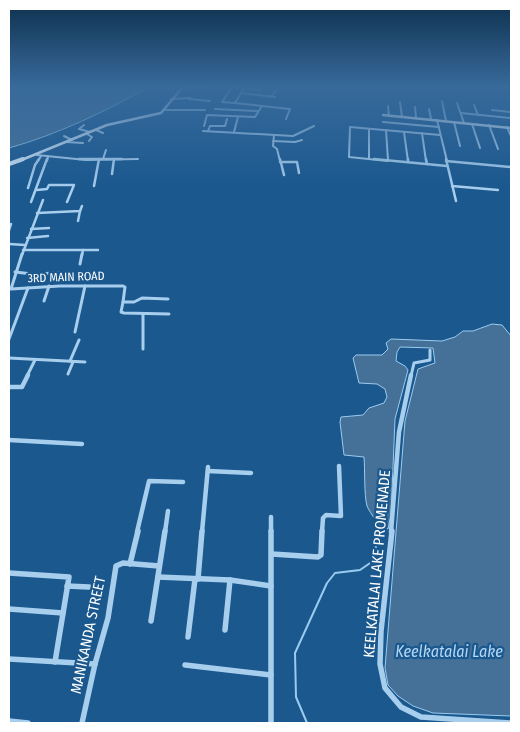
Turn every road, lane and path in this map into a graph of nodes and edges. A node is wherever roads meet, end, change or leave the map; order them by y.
1 (128, 120) edge
2 (206, 120) edge
3 (227, 120) edge
4 (237, 120) edge
5 (437, 120) edge
6 (438, 120) edge
7 (446, 121) joint
8 (383, 122) joint
9 (454, 122) junction
10 (464, 123) joint
11 (472, 124) junction
12 (84, 125) dead end
13 (204, 126) dead end
14 (314, 126) dead end
15 (489, 126) junction
16 (439, 127) junction
17 (509, 128) edge
18 (368, 129) junction
19 (96, 130) junction
20 (385, 130) junction
21 (203, 131) dead end
22 (208, 131) junction
23 (234, 132) junction
24 (404, 132) junction
25 (88, 133) junction
26 (102, 133) dead end
27 (422, 133) junction
28 (274, 135) junction
29 (440, 135) junction
30 (64, 136) dead end
31 (511, 136) edge
32 (72, 140) junction
33 (302, 140) dead end
34 (89, 141) dead end
35 (273, 141) junction
36 (63, 142) junction
37 (83, 143) dead end
38 (460, 146) dead end
39 (480, 148) dead end
40 (498, 149) dead end
41 (106, 150) dead end
42 (39, 155) junction
43 (48, 157) junction
44 (99, 159) junction
45 (103, 159) junction
46 (114, 159) junction
47 (138, 159) dead end
48 (368, 159) junction
49 (388, 160) junction
50 (446, 161) junction
51 (280, 162) junction
52 (408, 162) junction
53 (9, 164) edge
54 (427, 164) junction
55 (448, 166) junction
56 (511, 167) edge
57 (300, 172) dead end
58 (112, 174) dead end
59 (284, 175) dead end
60 (94, 186) dead end
61 (452, 186) junction
62 (28, 188) dead end
63 (37, 190) junction
64 (498, 190) dead end
65 (42, 200) dead end
66 (456, 201) dead end
67 (31, 202) dead end
68 (67, 202) dead end
69 (82, 206) dead end
70 (80, 211) junction
71 (37, 213) junction
72 (78, 221) dead end
73 (11, 224) dead end
74 (49, 228) dead end
75 (31, 229) junction
76 (9, 230) edge
77 (48, 236) dead end
78 (28, 238) junction
79 (9, 244) edge
80 (25, 245) junction
81 (23, 250) junction
82 (83, 250) junction
83 (98, 250) dead end
84 (80, 264) dead end
85 (9, 272) edge
86 (15, 272) junction
87 (58, 273) dead end
88 (50, 286) junction
89 (85, 286) junction
90 (28, 288) junction
91 (168, 299) dead end
92 (44, 301) dead end
93 (123, 302) junction
94 (144, 314) junction
95 (169, 314) dead end
96 (75, 332) dead end
97 (9, 339) edge
98 (79, 340) dead end
99 (144, 349) dead end
100 (430, 350) dead end
101 (9, 358) edge
102 (35, 360) junction
103 (72, 362) junction
104 (85, 362) dead end
105 (68, 374) dead end
106 (9, 387) edge
107 (9, 440) edge
108 (82, 444) dead end
109 (339, 466) dead end
110 (251, 473) dead end
111 (183, 482) dead end
112 (168, 511) dead end
113 (271, 517) dead end
114 (272, 554) junction
115 (130, 564) junction
116 (159, 566) junction
117 (9, 573) edge
118 (158, 576) junction
119 (197, 579) junction
120 (230, 580) junction
121 (67, 586) junction
122 (271, 586) junction
123 (89, 587) dead end
124 (9, 609) edge
125 (63, 613) junction
126 (151, 621) dead end
127 (225, 630) dead end
128 (188, 637) dead end
129 (9, 659) edge
130 (55, 662) junction
131 (95, 664) junction
132 (185, 665) dead end
133 (271, 675) junction
134 (9, 721) edge
135 (28, 723) edge
136 (82, 723) edge
137 (271, 723) edge
138 (511, 723) edge

1 - 19 street
2 - 13 street
3 - 22 street
4 - 23 street
5 - 16 street
6 - 7 street
7 - 9 street
8 - 16 street
8 - 20 street
9 - 10 street
9 - 38 street
10 - 11 street
11 - 15 street
11 - 39 street
12 - 25 street
14 - 28 street
15 - 17 street
15 - 40 street
16 - 29 street
17 - 31 street
18 - 20 street
18 - 48 street
18 - 48 street
19 - 25 street
19 - 26 street
20 - 24 street
20 - 49 street
21 - 22 street
22 - 23 street
23 - 28 street
24 - 27 street
24 - 52 street
25 - 32 street
25 - 34 street
27 - 29 street
27 - 54 street
28 - 35 street
29 - 50 street
30 - 32 street
32 - 36 street
33 - 35 street
35 - 51 street
36 - 37 street
36 - 42 street
41 - 45 street
42 - 43 street
42 - 53 street
42 - 62 street
43 - 44 street
43 - 63 street
44 - 45 street
44 - 60 street
45 - 46 street
46 - 47 street
46 - 58 street
48 - 49 street
49 - 52 street
50 - 55 street
50 - 56 street
51 - 57 street
51 - 59 street
52 - 54 street
54 - 55 street
55 - 61 street
61 - 64 street
61 - 66 street
63 - 67 street
63 - 68 street
65 - 71 street, 3RD MAIN ROAD
69 - 70 street
70 - 71 street
70 - 72 street
71 - 75 street, 3RD MAIN ROAD
73 - 76 street
74 - 75 street
75 - 78 street, 3RD MAIN ROAD
77 - 78 street
78 - 80 street, 3RD MAIN ROAD
79 - 80 street
80 - 81 street, 3RD MAIN ROAD
81 - 82 street
81 - 86 street, 3RD MAIN ROAD
82 - 83 street
82 - 84 street
85 - 86 street
86 - 87 street
86 - 90 street, 3RD MAIN ROAD
88 - 89 street, 3RD MAIN ROAD
88 - 90 street, 3RD MAIN ROAD
88 - 92 street
89 - 93 street, 3RD MAIN ROAD
89 - 96 street
90 - 97 street
91 - 93 street
93 - 94 street
94 - 95 street
94 - 99 street
98 - 103 street
100 - 138 street, KEELKATALAI LAKE PROMENADE
101 - 102 street
102 - 103 street
102 - 106 street
103 - 104 street
103 - 105 street
107 - 108 street
109 - 114 street
110 - 119 street
111 - 115 street
112 - 116 street
113 - 114 street
114 - 122 street
115 - 116 street
115 - 131 street, MANIKANDA STREET
116 - 118 street
117 - 121 street
118 - 119 street
118 - 126 street
119 - 120 street
119 - 128 street
120 - 122 street
120 - 127 street
121 - 123 street
121 - 125 street
122 - 133 street
124 - 125 street
125 - 130 street
129 - 130 street
130 - 131 street
131 - 136 street, MANIKANDA STREET
132 - 133 street
133 - 137 street
134 - 135 street

